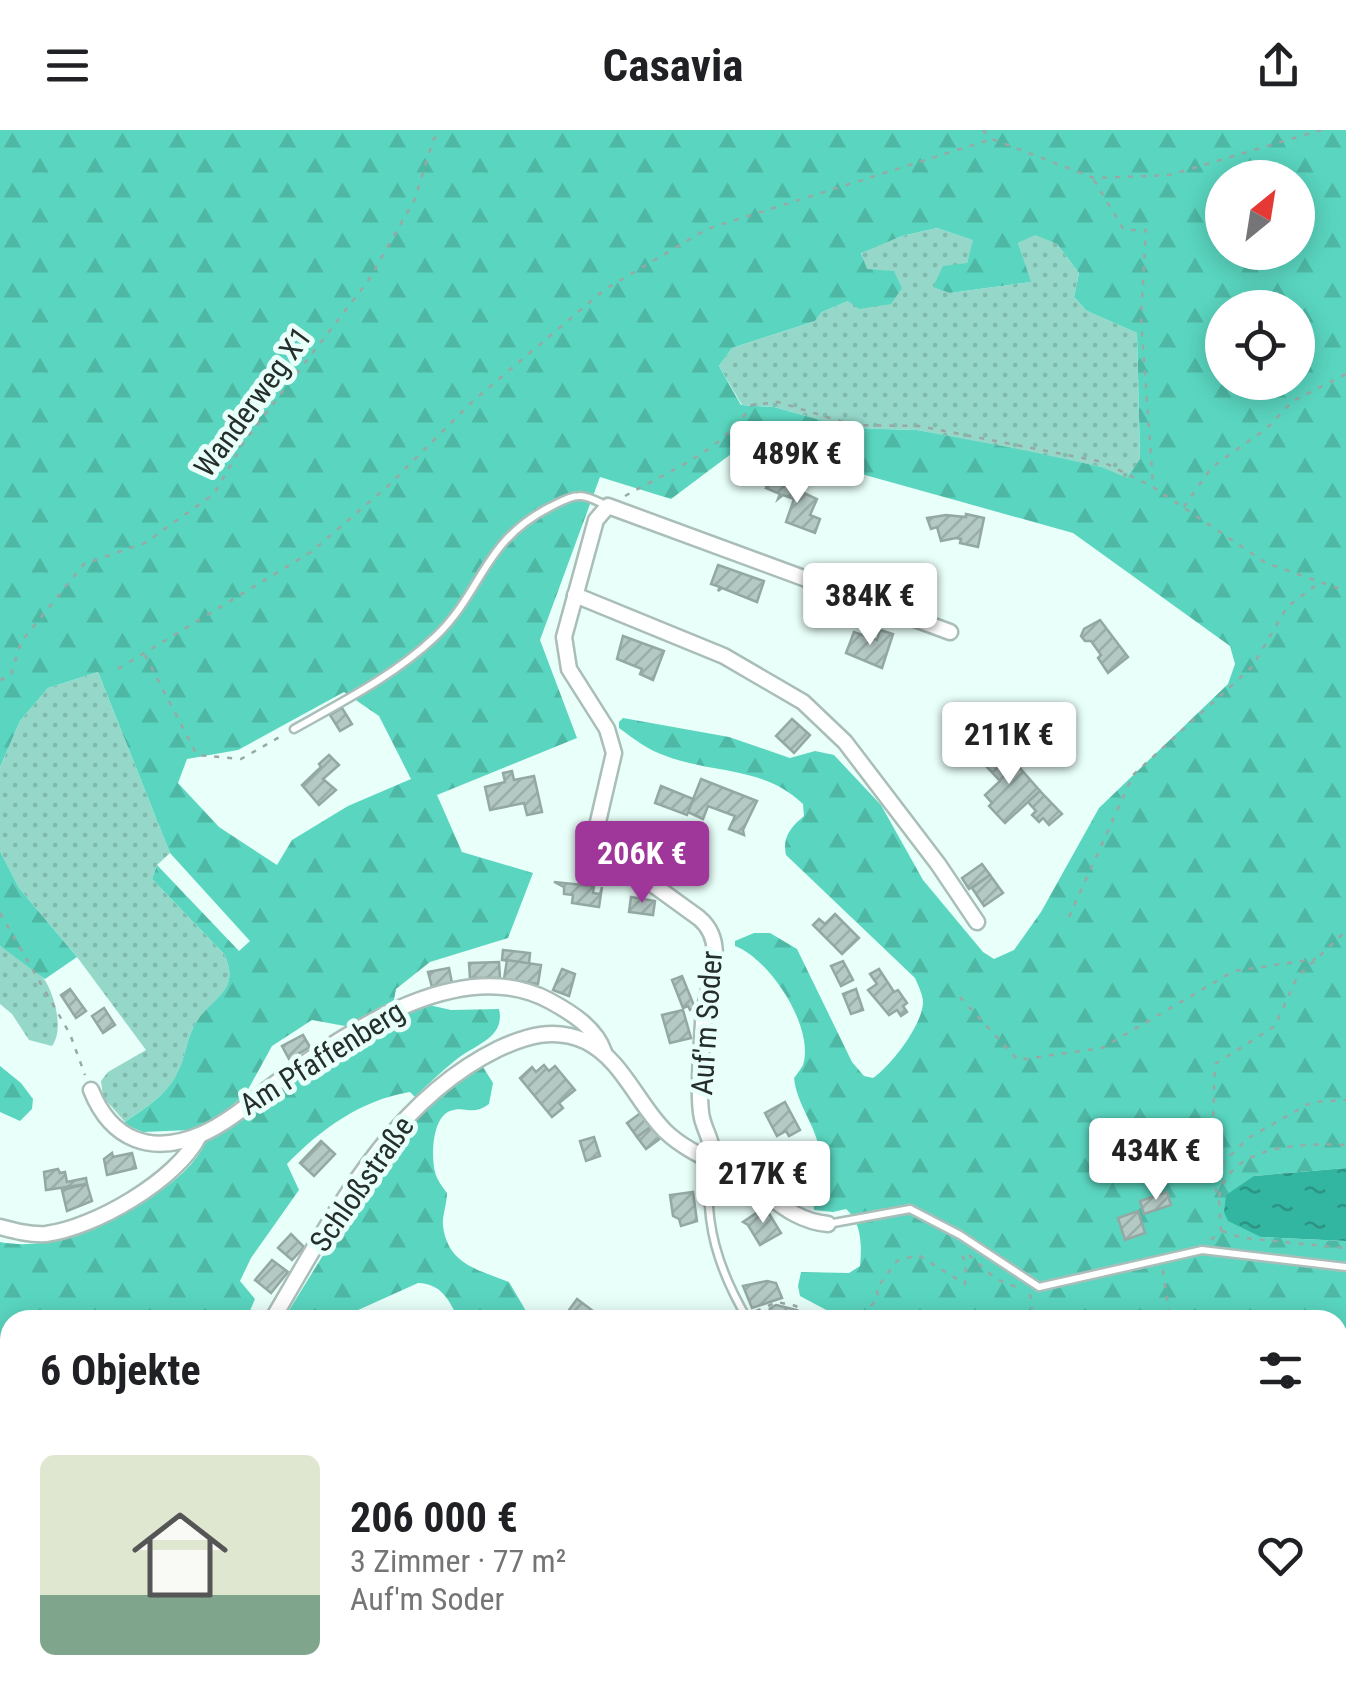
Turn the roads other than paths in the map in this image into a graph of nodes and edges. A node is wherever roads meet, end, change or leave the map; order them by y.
1 (608, 506) junction
2 (575, 595) junction
3 (950, 632) dead end
4 (294, 730) road end
5 (977, 922) dead end
6 (604, 1053) junction
7 (91, 1090) road end
8 (199, 1136) junction
9 (711, 1162) junction
10 (828, 1224) joint
11 (0, 1227) edge
12 (1346, 1267) edge
13 (278, 1310) edge
14 (743, 1310) edge

1 - 2 street, Auf'm Soder
1 - 3 street
1 - 4 lane
2 - 5 street
2 - 9 street, Auf'm Soder
6 - 8 street, Am Pfaffenberg
6 - 9 street
6 - 13 street, Schloßstraße
7 - 8 street, Am Pfaffenberg
8 - 11 street, Am Pfaffenberg
9 - 10 street
9 - 14 lane
10 - 12 lane

